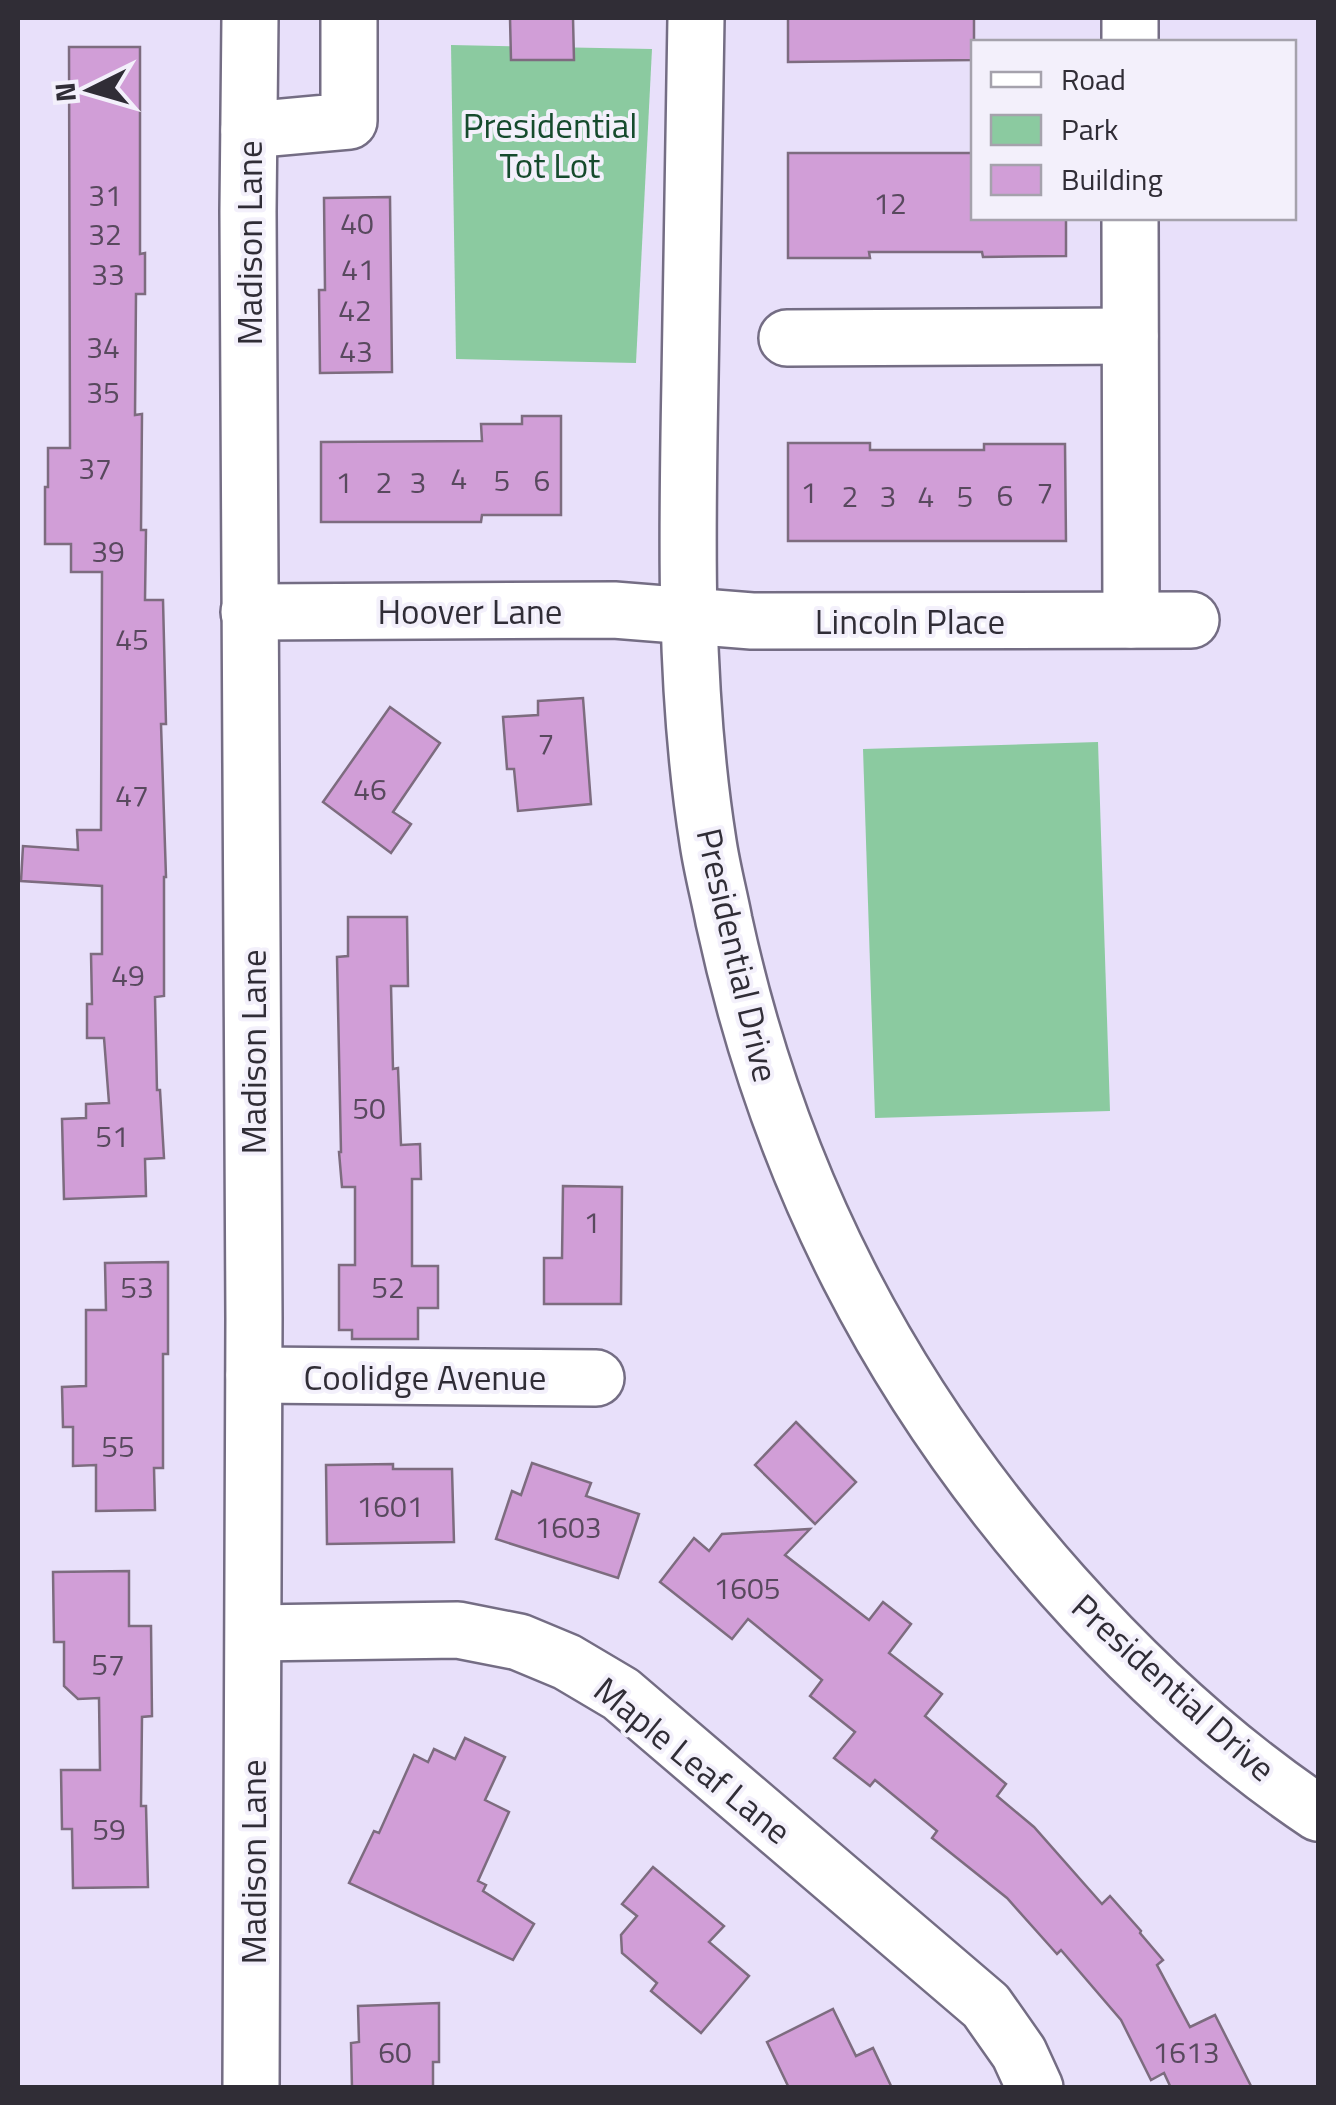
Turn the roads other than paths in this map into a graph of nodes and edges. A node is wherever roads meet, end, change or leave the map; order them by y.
1 (250, 18) edge
2 (349, 18) edge
3 (696, 18) edge
4 (249, 130) junction
5 (1130, 220) edge
6 (1130, 336) junction
7 (787, 338) dead end
8 (250, 612) junction
9 (689, 616) junction
10 (1131, 620) junction
11 (1191, 620) dead end
12 (254, 1375) junction
13 (596, 1378) dead end
14 (254, 1632) junction
15 (1318, 1813) edge
16 (251, 2088) edge
17 (1034, 2088) edge

1 - 4 street, Madison Lane
2 - 4 street
3 - 9 street, Presidential Drive
4 - 8 street, Madison Lane
5 - 6 street
6 - 7 street
6 - 10 street
8 - 9 street, Hoover Lane
8 - 12 street, Madison Lane
9 - 10 street, Lincoln Place
9 - 15 street, Presidential Drive
10 - 11 street, Lincoln Place
12 - 13 street, Coolidge Avenue
12 - 14 street, Madison Lane
14 - 16 street, Madison Lane
14 - 17 street, Maple Leaf Lane

